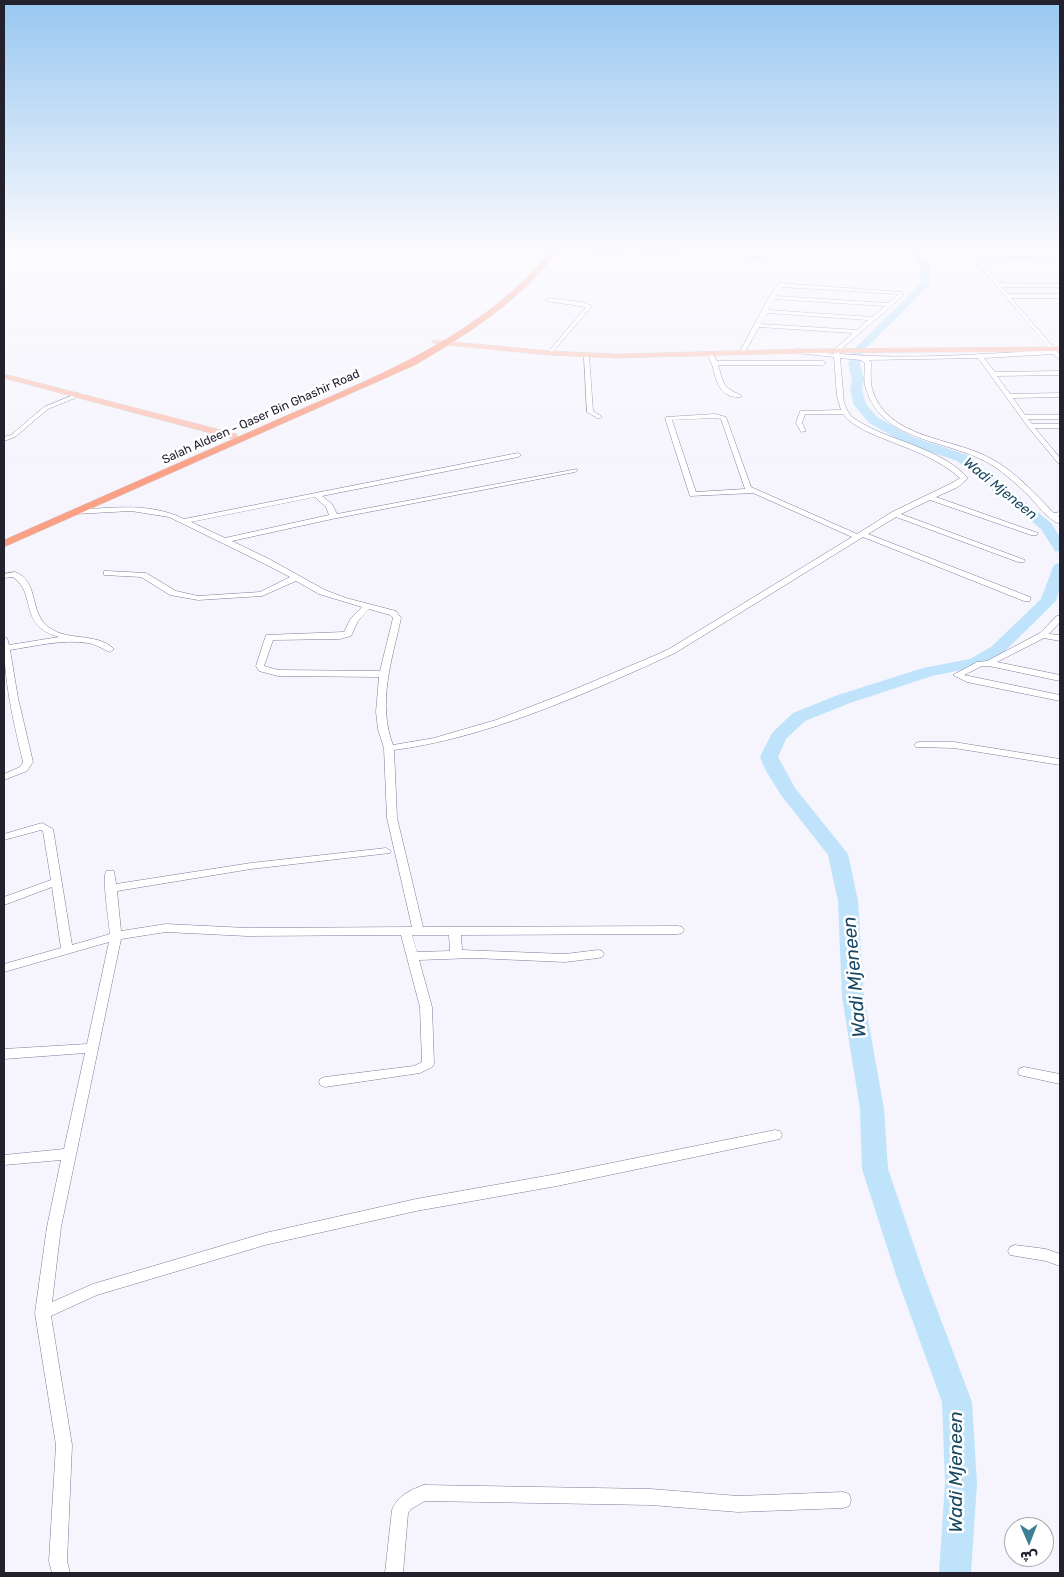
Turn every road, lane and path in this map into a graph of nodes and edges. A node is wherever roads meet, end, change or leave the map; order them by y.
1 (467, 323) edge
2 (480, 323) edge
3 (575, 323) edge
4 (868, 323) edge
5 (1031, 323) edge
6 (757, 325) joint
7 (856, 332) junction
8 (459, 336) junction
9 (447, 343) junction
10 (434, 346) junction
11 (469, 346) junction
12 (1056, 350) edge
13 (797, 351) joint
14 (550, 353) junction
15 (742, 353) junction
16 (710, 354) junction
17 (836, 354) junction
18 (586, 355) junction
19 (980, 356) junction
20 (863, 358) junction
21 (1060, 358) edge
22 (408, 362) junction
23 (716, 363) junction
24 (823, 363) dead end
25 (1060, 373) edge
26 (992, 374) junction
27 (4, 376) edge
28 (78, 395) junction
29 (740, 396) dead end
30 (1008, 396) junction
31 (1060, 396) edge
32 (843, 412) junction
33 (599, 417) dead end
34 (1024, 417) junction
35 (1060, 417) edge
36 (1030, 426) junction
37 (1060, 426) edge
38 (802, 431) dead end
39 (233, 436) junction
40 (4, 439) edge
41 (518, 455) dead end
42 (1060, 462) edge
43 (575, 470) dead end
44 (753, 491) junction
45 (317, 495) junction
46 (929, 497) junction
47 (75, 512) junction
48 (895, 514) junction
49 (1056, 514) edge
50 (332, 517) junction
51 (182, 521) junction
52 (1060, 522) edge
53 (1034, 533) dead end
54 (860, 536) junction
55 (4, 537) edge
56 (223, 541) junction
57 (4, 544) edge
58 (1020, 560) dead end
59 (107, 573) dead end
60 (4, 576) edge
61 (295, 578) junction
62 (1027, 599) dead end
63 (368, 606) junction
64 (1060, 618) edge
65 (1043, 635) junction
66 (1060, 638) edge
67 (79, 640) junction
68 (5, 644) edge
69 (110, 649) dead end
70 (989, 663) junction
71 (384, 674) junction
72 (1060, 678) edge
73 (7, 687) edge
74 (1060, 698) edge
75 (919, 745) dead end
76 (389, 748) junction
77 (1060, 762) edge
78 (4, 777) edge
79 (4, 837) edge
80 (386, 851) dead end
81 (110, 873) dead end
82 (56, 882) junction
83 (111, 888) junction
84 (4, 901) edge
85 (678, 930) dead end
86 (412, 931) junction
87 (454, 931) junction
88 (116, 936) junction
89 (66, 949) junction
90 (456, 954) junction
91 (598, 954) dead end
92 (413, 956) junction
93 (4, 968) edge
94 (92, 1048) junction
95 (4, 1054) edge
96 (1024, 1072) dead end
97 (1060, 1079) edge
98 (324, 1082) dead end
99 (775, 1135) dead end
100 (70, 1154) junction
101 (4, 1160) edge
102 (1016, 1251) dead end
103 (1060, 1260) edge
104 (43, 1313) junction
105 (843, 1500) dead end
106 (61, 1573) edge
107 (394, 1573) edge

1 - 10 highway
2 - 8 highway, Salah Aldeen - Qaser Bin Ghashir Road
3 - 14 street
4 - 7 street
5 - 12 street
6 - 7 street
6 - 15 street
7 - 17 street
8 - 9 highway, Salah Aldeen - Qaser Bin Ghashir Road
8 - 11 main road
9 - 10 highway, Salah Aldeen - Qaser Bin Ghashir Road
9 - 11 main road
10 - 11 main road
10 - 22 highway, Salah Aldeen - Qaser Bin Ghashir Road
11 - 14 main road
12 - 17 main road
12 - 19 street
12 - 21 street
13 - 15 main road
13 - 17 street
14 - 18 main road
15 - 16 main road
16 - 18 main road
16 - 23 street
17 - 20 street
17 - 32 street
18 - 33 street
19 - 20 street
19 - 26 street
20 - 49 street
22 - 39 highway
22 - 47 highway, Salah Aldeen - Qaser Bin Ghashir Road
23 - 24 street
23 - 29 street
25 - 26 street
26 - 30 street
27 - 28 main road
28 - 39 main road
28 - 40 street
30 - 31 street
30 - 34 street
32 - 38 street
32 - 46 street
34 - 35 street
34 - 36 street
36 - 37 street
36 - 42 street
39 - 55 highway
41 - 45 street
43 - 50 street
44 - 44 street
44 - 54 street
45 - 50 street
45 - 51 street
46 - 48 street
46 - 53 street
47 - 51 street
47 - 57 highway, Salah Aldeen - Qaser Bin Ghashir Road
48 - 54 street
48 - 58 street
49 - 52 street
50 - 56 street
51 - 56 street
54 - 62 street
54 - 76 street
56 - 61 street
59 - 61 street
60 - 67 street
61 - 63 street
63 - 71 street
63 - 71 street
64 - 65 street
65 - 66 street
65 - 70 street
67 - 68 street
67 - 69 street
68 - 73 street
70 - 72 street
70 - 74 street
71 - 76 street
73 - 78 street
75 - 77 street
76 - 86 street
79 - 82 street
80 - 83 street
81 - 83 street
82 - 84 street
82 - 89 street
83 - 88 street
85 - 87 street
86 - 87 street
86 - 88 street
86 - 92 street
87 - 90 street
88 - 89 street
88 - 94 street
89 - 93 street
90 - 91 street
90 - 92 street
92 - 98 street
94 - 95 street
94 - 100 street
96 - 97 street
99 - 104 street
100 - 101 street
100 - 104 street
102 - 103 street
104 - 106 street
105 - 107 street

